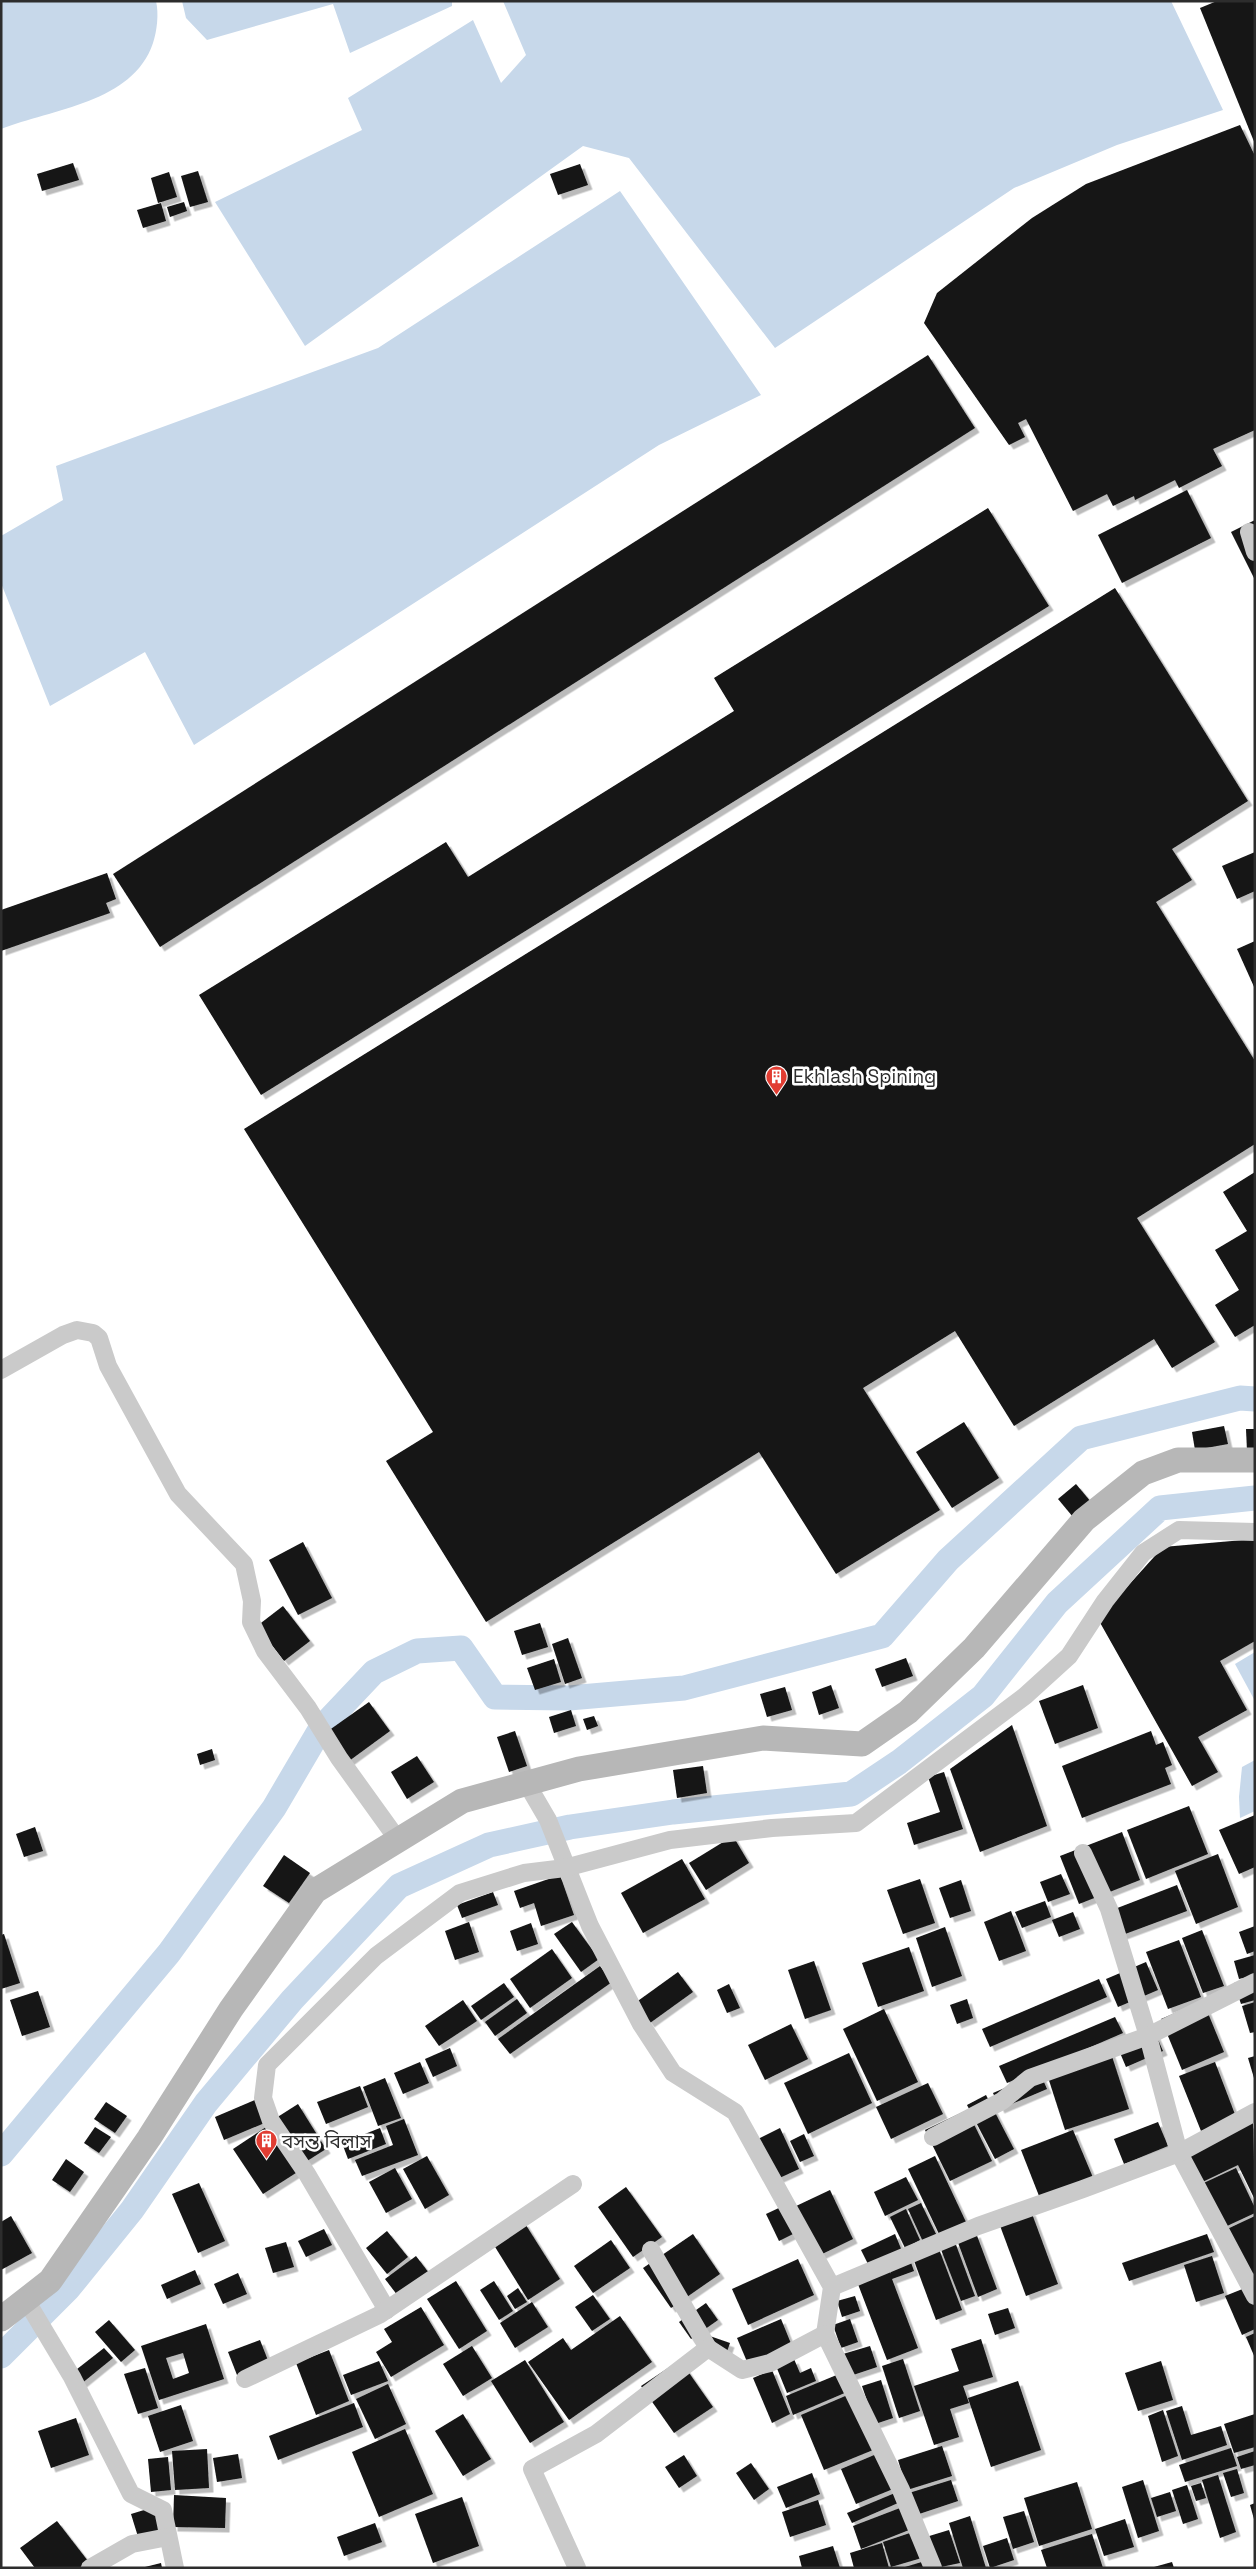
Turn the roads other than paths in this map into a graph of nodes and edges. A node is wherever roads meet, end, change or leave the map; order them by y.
1 (1249, 532) dead end
2 (1255, 552) edge
3 (1, 1370) edge
4 (1255, 1460) edge
5 (1255, 1532) edge
6 (527, 1784) junction
7 (398, 1840) junction
8 (1083, 1853) dead end
9 (564, 1864) junction
10 (1255, 1982) edge
11 (1148, 2036) junction
12 (1255, 2112) edge
13 (933, 2137) dead end
14 (1179, 2153) junction
15 (573, 2184) dead end
16 (651, 2250) dead end
17 (832, 2287) junction
18 (1255, 2296) edge
19 (26, 2300) junction
20 (387, 2310) junction
21 (1, 2319) edge
22 (825, 2334) junction
23 (708, 2348) junction
24 (245, 2380) dead end
25 (168, 2537) junction
26 (90, 2568) edge
27 (175, 2568) edge
28 (577, 2568) edge
29 (933, 2568) edge

1 - 2 street
3 - 7 street
4 - 6 street
5 - 9 street
6 - 7 street
6 - 9 street
7 - 19 street
8 - 11 street
9 - 17 street
9 - 20 street
10 - 11 street
11 - 13 street
11 - 14 street
12 - 14 street
14 - 17 street
14 - 18 street
15 - 20 street
16 - 23 street
17 - 22 street
19 - 21 street
19 - 25 street
20 - 24 street
22 - 23 street
22 - 29 street
23 - 28 street
25 - 26 street
25 - 27 street

